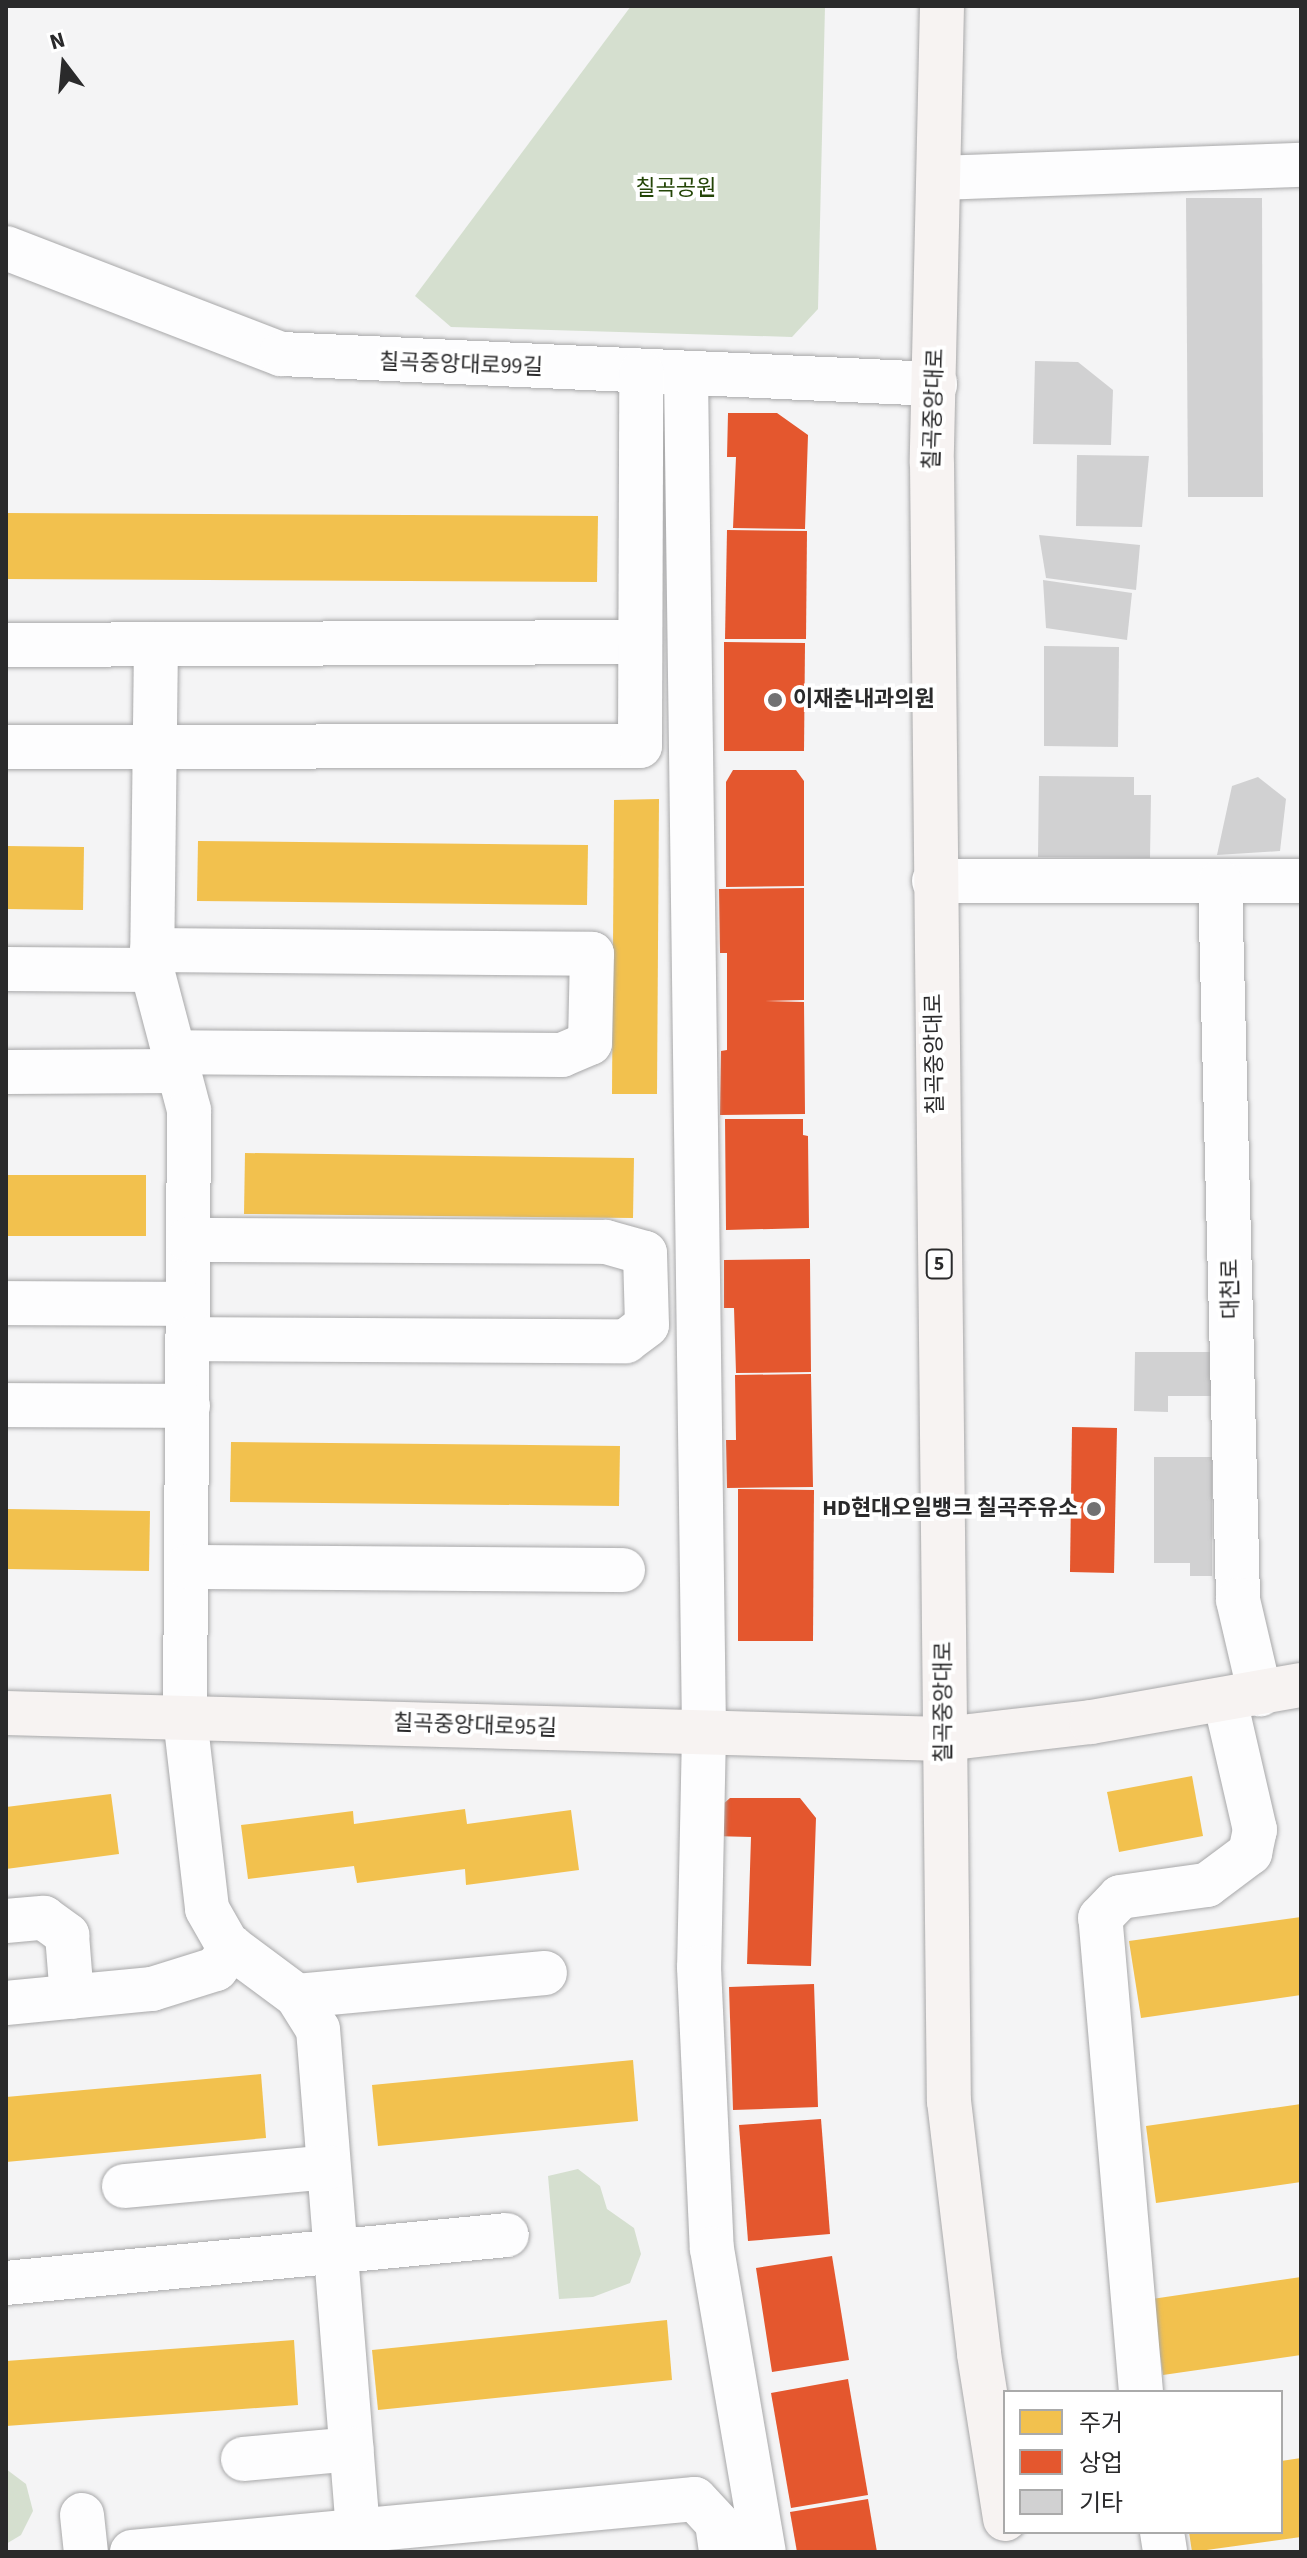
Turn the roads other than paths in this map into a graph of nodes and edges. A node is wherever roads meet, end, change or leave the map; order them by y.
1 (942, 6) edge
2 (1301, 165) edge
3 (940, 178) junction
4 (6, 248) edge
5 (641, 372) junction
6 (686, 374) junction
7 (935, 384) junction
8 (640, 642) junction
9 (156, 644) junction
10 (6, 645) edge
11 (6, 747) edge
12 (154, 747) junction
13 (934, 881) junction
14 (1301, 881) edge
15 (1220, 882) junction
16 (152, 960) junction
17 (6, 969) edge
18 (176, 1062) junction
19 (6, 1072) edge
20 (188, 1240) junction
21 (6, 1303) edge
22 (187, 1322) junction
23 (6, 1405) edge
24 (188, 1406) junction
25 (187, 1567) junction
26 (623, 1570) dead end
27 (1262, 1693) edge
28 (6, 1713) edge
29 (185, 1718) junction
30 (704, 1733) junction
31 (944, 1739) junction
32 (6, 1921) edge
33 (232, 1947) junction
34 (545, 1973) dead end
35 (297, 1996) junction
36 (72, 1997) junction
37 (6, 2003) edge
38 (328, 2167) junction
39 (124, 2186) dead end
40 (507, 2235) dead end
41 (335, 2248) junction
42 (6, 2283) edge
43 (1141, 2390) edge
44 (352, 2449) junction
45 (243, 2459) dead end
46 (1003, 2506) edge
47 (362, 2541) edge
48 (132, 2552) edge
49 (721, 2552) edge
50 (764, 2552) edge

1 - 3 main road, 칠곡중앙대로 / 5
2 - 3 street
3 - 7 main road, 칠곡중앙대로 / 5
4 - 5 street, 칠곡중앙대로99길
5 - 6 street, 칠곡중앙대로99길
5 - 8 street
6 - 7 street, 칠곡중앙대로99길
6 - 30 street
7 - 13 main road, 칠곡중앙대로 / 5
8 - 9 street
8 - 12 street
9 - 10 street
9 - 12 street
11 - 12 street
12 - 16 street
13 - 15 street
13 - 31 main road, 칠곡중앙대로 / 5
14 - 15 street
15 - 27 street, 대천로
16 - 17 street
16 - 18 street
16 - 18 street
18 - 19 street
18 - 20 street
20 - 22 street
20 - 22 street
21 - 22 street
22 - 24 street
23 - 24 street
24 - 25 street
25 - 26 street
25 - 29 street
27 - 31 main road
27 - 43 street, 대천로
28 - 29 main road, 칠곡중앙대로95길
29 - 30 main road, 칠곡중앙대로95길
29 - 33 street
30 - 31 main road, 칠곡중앙대로95길
30 - 50 street
31 - 46 main road, 칠곡중앙대로 / 5
32 - 36 street
33 - 35 street
33 - 36 street
34 - 35 street
35 - 38 street
36 - 37 street
38 - 39 street
38 - 41 street
40 - 41 street
41 - 42 street
41 - 44 street
44 - 45 street
44 - 47 street
47 - 48 street
47 - 49 street

